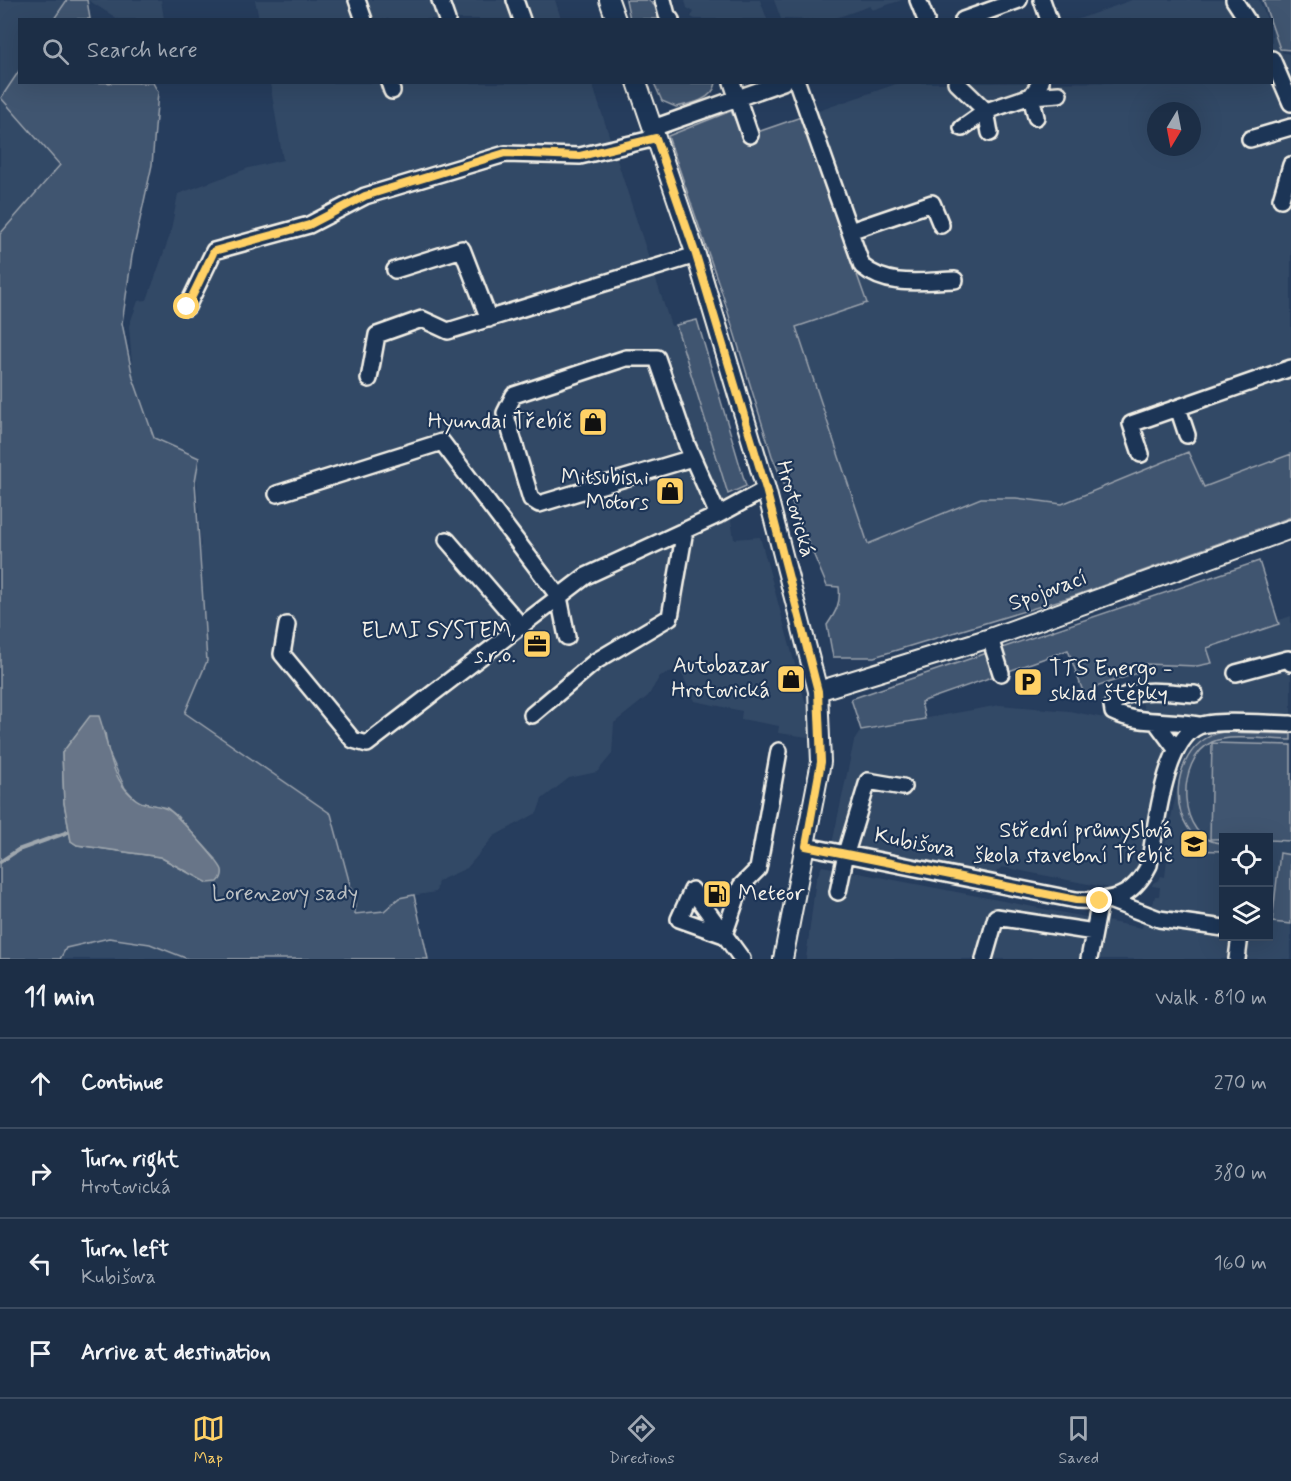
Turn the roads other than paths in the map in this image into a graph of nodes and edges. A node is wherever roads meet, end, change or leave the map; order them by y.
1 (357, 0) edge
2 (440, 0) edge
3 (515, 0) edge
4 (609, 0) edge
5 (663, 0) edge
6 (918, 0) edge
7 (1018, 0) edge
8 (1042, 0) edge
9 (1234, 0) edge
10 (363, 18) edge
11 (446, 18) edge
12 (521, 18) edge
13 (615, 18) edge
14 (669, 18) edge
15 (925, 18) edge
16 (968, 18) edge
17 (1048, 18) edge
18 (1245, 18) edge
19 (1281, 68) edge
20 (638, 84) edge
21 (733, 84) edge
22 (777, 84) edge
23 (798, 84) edge
24 (958, 84) edge
25 (1040, 84) edge
26 (1059, 94) dead end
27 (1031, 96) junction
28 (737, 98) junction
29 (1291, 103) edge
30 (986, 111) junction
31 (1036, 117) dead end
32 (1291, 127) edge
33 (962, 128) dead end
34 (654, 133) junction
35 (990, 133) dead end
36 (750, 135) dead end
37 (1250, 139) dead end
38 (1291, 165) edge
39 (1281, 199) dead end
40 (941, 225) dead end
41 (850, 231) junction
42 (696, 255) junction
43 (395, 270) dead end
44 (955, 280) dead end
45 (187, 307) dead end
46 (489, 319) junction
47 (1291, 368) edge
48 (369, 379) dead end
49 (1178, 408) junction
50 (1187, 435) dead end
51 (1141, 454) dead end
52 (692, 458) junction
53 (766, 489) junction
54 (277, 494) dead end
55 (718, 515) junction
56 (686, 530) junction
57 (1286, 535) edge
58 (447, 540) dead end
59 (559, 597) junction
60 (287, 625) dead end
61 (522, 627) junction
62 (567, 637) dead end
63 (990, 638) junction
64 (1291, 663) edge
65 (1002, 673) dead end
66 (1236, 673) dead end
67 (818, 691) junction
68 (1195, 694) dead end
69 (532, 715) dead end
70 (1156, 722) junction
71 (1291, 724) edge
72 (1200, 725) junction
73 (1176, 749) junction
74 (779, 751) dead end
75 (903, 787) dead end
76 (806, 846) junction
77 (846, 852) junction
78 (838, 892) dead end
79 (1104, 901) junction
80 (1219, 927) edge
81 (1094, 932) junction
82 (724, 935) junction
83 (1239, 941) edge
84 (742, 959) edge
85 (783, 959) edge
86 (984, 959) edge
87 (1089, 959) edge
88 (1237, 959) edge

1 - 10 street
2 - 11 street
3 - 12 street
4 - 13 main road
5 - 14 street
6 - 15 street
7 - 16 street
8 - 17 street
9 - 18 street
19 - 29 street
20 - 34 main road, Hrotovická
21 - 28 street
22 - 28 street
23 - 41 street
24 - 30 street
25 - 27 street
26 - 27 street
27 - 30 street
27 - 31 street
28 - 34 street
28 - 36 street
30 - 33 street
30 - 35 street
32 - 37 street
34 - 42 main road, Hrotovická
34 - 45 street
38 - 39 street
40 - 41 street
41 - 44 street
42 - 46 street
42 - 53 main road, Hrotovická
43 - 46 street
46 - 48 street
47 - 49 street
49 - 50 street
49 - 51 street
52 - 52 street
52 - 55 street
53 - 55 street
53 - 67 main road, Hrotovická
54 - 59 street
55 - 56 street
56 - 59 street
56 - 69 street
57 - 63 main road, Spojovací
58 - 61 street
59 - 61 street
59 - 62 street
60 - 61 street
63 - 65 street
63 - 67 main road, Spojovací
64 - 66 street
67 - 76 main road, Hrotovická
68 - 70 street
70 - 72 street
70 - 73 street
71 - 72 street
72 - 73 street
73 - 79 street
74 - 82 street
75 - 77 street
76 - 77 street, Kubišova
76 - 85 main road, Hrotovická
77 - 78 street
77 - 79 street, Kubišova
79 - 80 street, Kubišova
79 - 81 street
81 - 86 street
81 - 87 street
82 - 82 street
82 - 84 street
83 - 88 street

